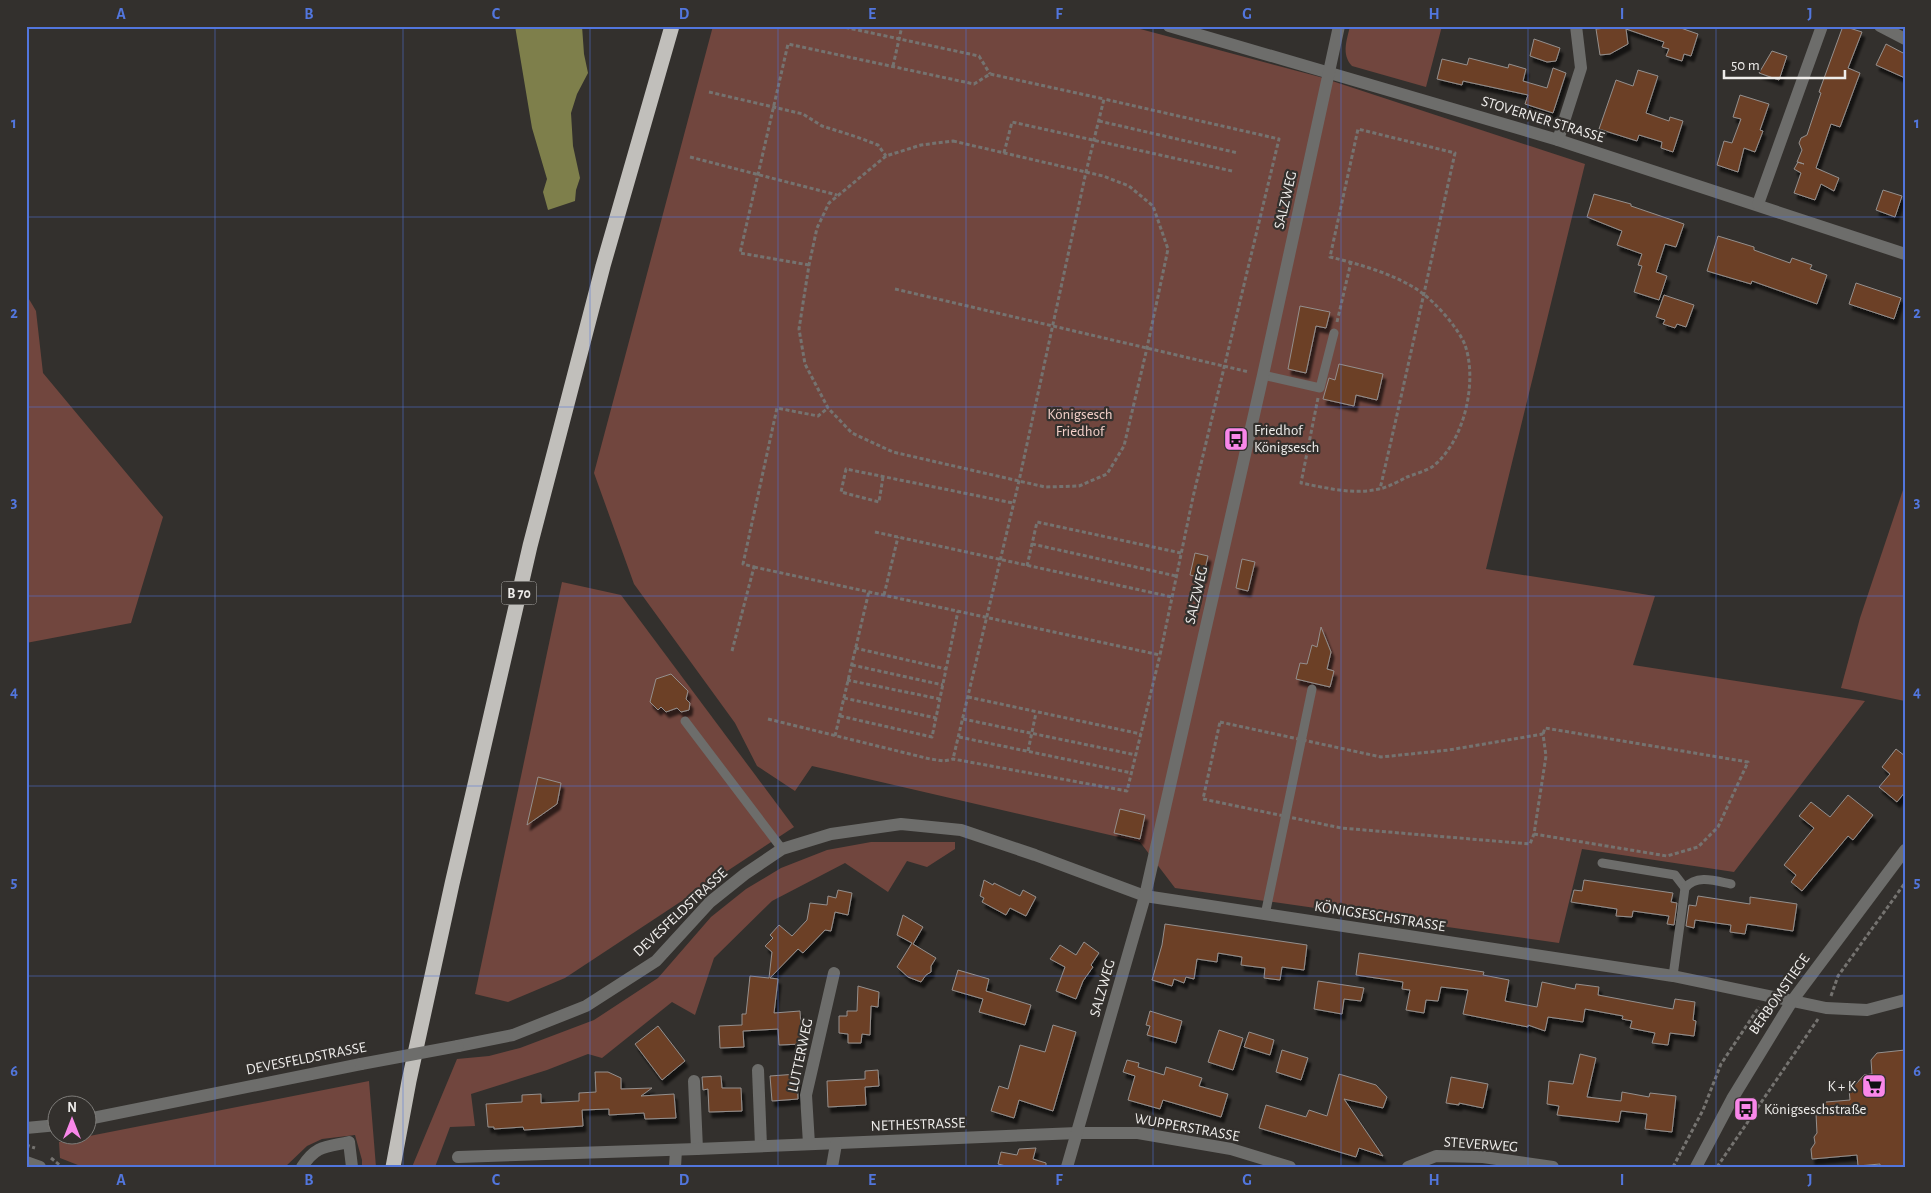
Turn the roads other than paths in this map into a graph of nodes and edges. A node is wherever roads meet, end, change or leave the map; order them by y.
1 (672, 26) edge
2 (1169, 26) edge
3 (1339, 26) edge
4 (1576, 26) edge
5 (1822, 26) edge
6 (1880, 26) edge
7 (1905, 39) edge
8 (1330, 73) junction
9 (1558, 140) junction
10 (1758, 204) junction
11 (1905, 254) edge
12 (1334, 333) road end
13 (1263, 375) junction
14 (1312, 689) dead end
15 (685, 721) dead end
16 (782, 849) junction
17 (1905, 850) edge
18 (1602, 863) dead end
19 (1731, 884) dead end
20 (1686, 888) junction
21 (1145, 896) junction
22 (1265, 915) junction
23 (834, 973) dead end
24 (1673, 976) junction
25 (1905, 1000) edge
26 (1792, 1001) junction
27 (758, 1070) dead end
28 (694, 1081) dead end
29 (98, 1117) edge
30 (48, 1125) edge
31 (26, 1128) edge
32 (1077, 1133) junction
33 (809, 1144) junction
34 (836, 1144) junction
35 (761, 1146) junction
36 (698, 1149) junction
37 (676, 1150) junction
38 (458, 1157) dead end
39 (26, 1162) edge
40 (40, 1167) edge
41 (302, 1167) edge
42 (352, 1167) edge
43 (393, 1167) edge
44 (675, 1167) edge
45 (832, 1167) edge
46 (1066, 1167) edge
47 (1290, 1167) edge
48 (1408, 1167) edge
49 (1553, 1167) edge
50 (1696, 1167) edge

1 - 43 highway, B 70
2 - 8 street, STOVERNER STRASSE
3 - 8 street, SALZWEG
4 - 9 street
5 - 10 street
6 - 7 street
8 - 9 street, STOVERNER STRASSE
8 - 13 street, SALZWEG
9 - 10 street, STOVERNER STRASSE
10 - 11 street, STOVERNER STRASSE
12 - 13 lane
13 - 21 street, SALZWEG
14 - 22 lane
15 - 16 lane
16 - 21 street, DEVESFELDSTRASSE
16 - 29 street, DEVESFELDSTRASSE, bridge
17 - 26 street, BERBOMSTIEGE
18 - 20 lane
19 - 20 lane
20 - 24 lane
21 - 22 street, KÖNIGSESCHSTRASSE
21 - 32 street, SALZWEG
22 - 24 street, KÖNIGSESCHSTRASSE
23 - 33 street, LUTTERWEG
24 - 26 street, KÖNIGSESCHSTRASSE
25 - 26 street, KÖNIGSESCHSTRASSE
26 - 50 street, BERBOMSTIEGE
27 - 35 street
28 - 36 street
30 - 31 street
32 - 34 street, NETHESTRASSE
32 - 46 street, SALZWEG
32 - 47 street, WUPPERSTRASSE
33 - 34 street, NETHESTRASSE
33 - 35 street, NETHESTRASSE
34 - 45 street
35 - 36 street, NETHESTRASSE
36 - 37 street, NETHESTRASSE
37 - 38 street, NETHESTRASSE
37 - 44 street
39 - 40 street
41 - 42 street
48 - 49 street, STEVERWEG

